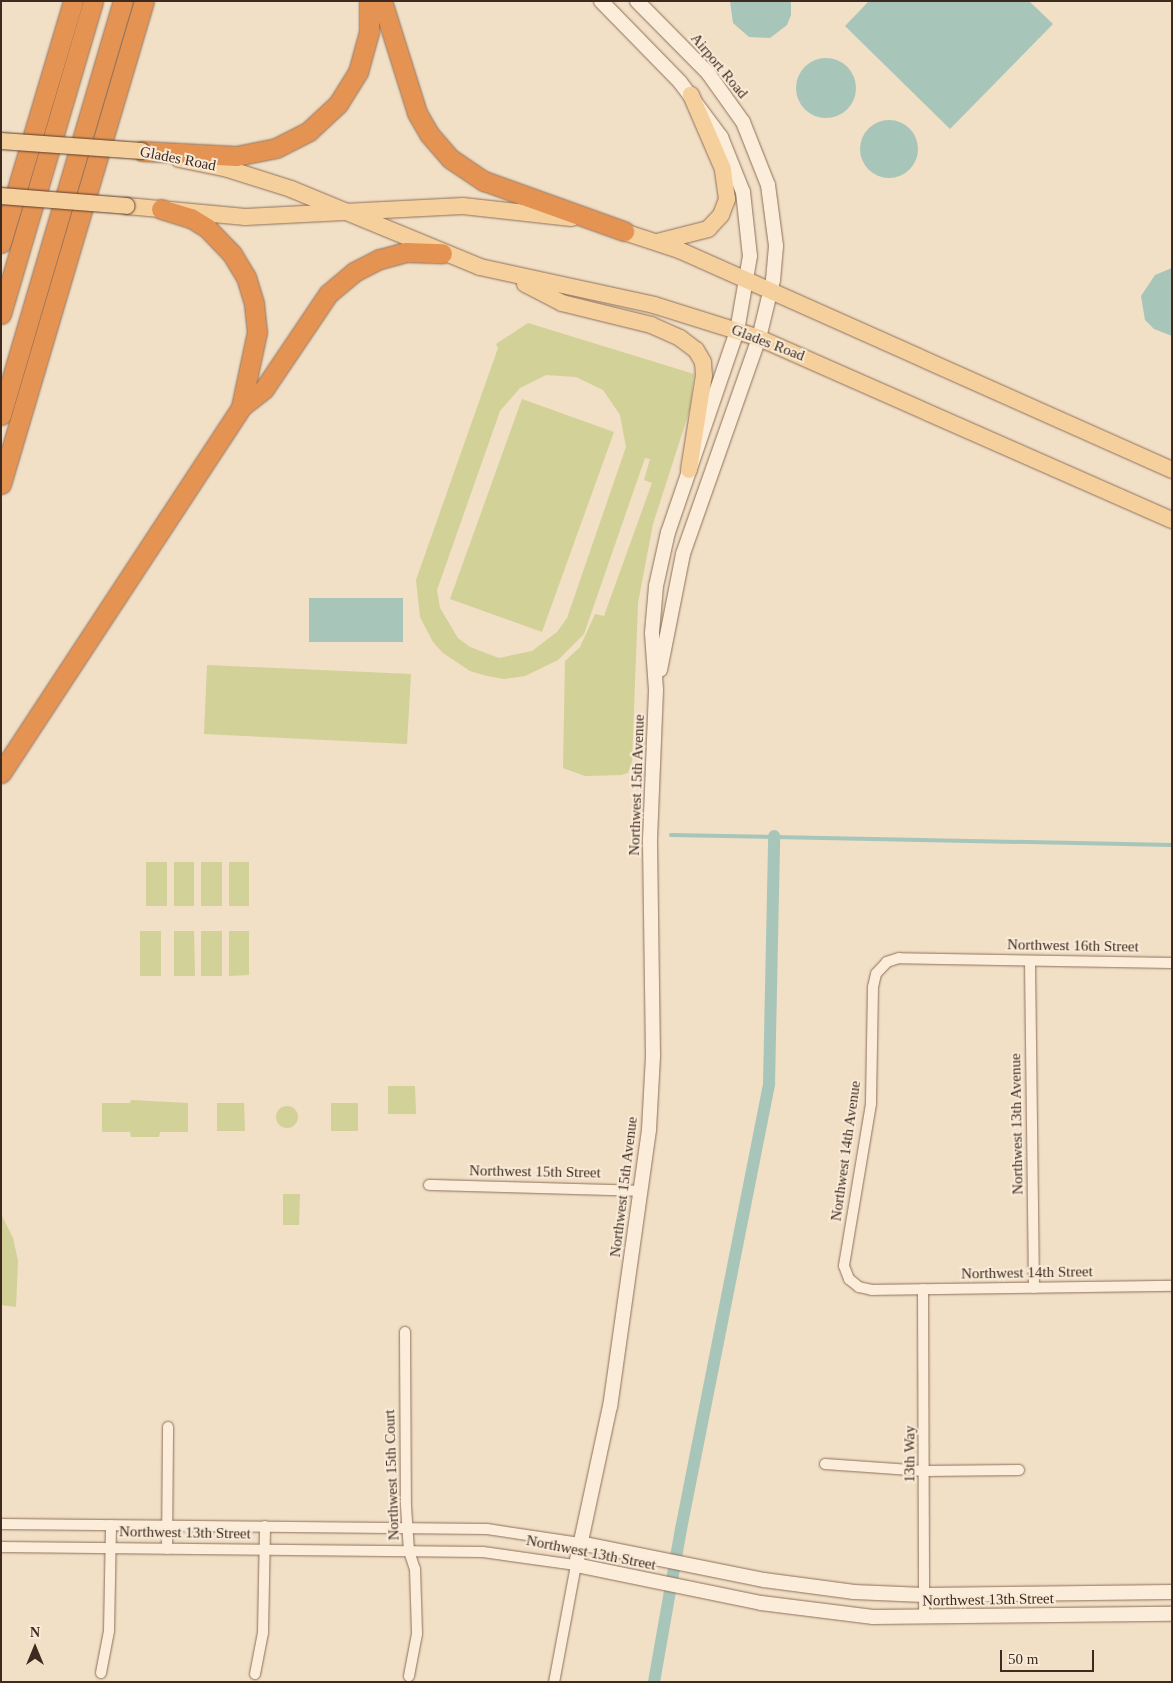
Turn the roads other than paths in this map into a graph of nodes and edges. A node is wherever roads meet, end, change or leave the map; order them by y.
1 (73, 1) edge
2 (93, 1) edge
3 (124, 1) edge
4 (144, 1) edge
5 (369, 1) edge
6 (382, 1) edge
7 (601, 1) edge
8 (637, 1) edge
9 (691, 95) junction
10 (1, 141) edge
11 (142, 151) junction
12 (1, 196) edge
13 (161, 209) junction
14 (348, 212) junction
15 (624, 231) junction
16 (657, 242) junction
17 (1, 243) edge
18 (442, 253) junction
19 (500, 272) junction
20 (748, 280) junction
21 (771, 290) junction
22 (1, 314) edge
23 (737, 331) junction
24 (759, 338) junction
25 (241, 407) junction
26 (1, 414) edge
27 (689, 470) junction
28 (1172, 470) edge
29 (1, 484) edge
30 (1172, 520) edge
31 (656, 690) junction
32 (1, 773) edge
33 (973, 960) joint
34 (1030, 961) junction
35 (1172, 964) edge
36 (429, 1185) dead end
37 (641, 1191) junction
38 (1172, 1286) edge
39 (1034, 1288) junction
40 (923, 1289) junction
41 (882, 1290) joint
42 (405, 1332) dead end
43 (168, 1427) dead end
44 (825, 1464) dead end
45 (1019, 1470) dead end
46 (925, 1471) junction
47 (1, 1524) edge
48 (111, 1525) junction
49 (167, 1526) junction
50 (265, 1526) junction
51 (408, 1528) junction
52 (580, 1543) junction
53 (1, 1547) edge
54 (110, 1548) junction
55 (167, 1549) junction
56 (264, 1550) junction
57 (410, 1551) junction
58 (576, 1565) junction
59 (1172, 1592) edge
60 (924, 1596) junction
61 (1172, 1614) edge
62 (924, 1618) junction
63 (101, 1673) dead end
64 (255, 1674) dead end
65 (409, 1676) dead end
66 (554, 1682) edge

1 - 17 highway
2 - 22 highway
3 - 26 highway
4 - 29 highway
5 - 11 highway
6 - 15 highway
7 - 9 street
8 - 21 street, Airport Road
9 - 16 main road
9 - 20 street
10 - 11 main road, Glades Road, bridge
11 - 14 main road, Glades Road
12 - 13 main road, Glades Road, bridge
13 - 14 main road, Glades Road
13 - 25 highway
14 - 15 main road, Glades Road
14 - 18 main road, Glades Road
15 - 16 main road, Glades Road
16 - 20 main road, Glades Road
18 - 19 main road, Glades Road
18 - 25 highway
19 - 23 main road, Glades Road
19 - 27 main road
20 - 21 main road, Glades Road
20 - 23 street
21 - 24 street, Airport Road
21 - 28 main road, Glades Road
23 - 24 main road, Glades Road
23 - 27 street, Northwest 15th Avenue
24 - 30 main road, Glades Road
24 - 31 street, Northwest 15th Avenue
25 - 32 highway
27 - 31 street, Northwest 15th Avenue
31 - 37 street, Northwest 15th Avenue
33 - 34 street, Northwest 16th Street
33 - 41 street, Northwest 14th Avenue
34 - 35 street, Northwest 16th Street
34 - 39 street, Northwest 13th Avenue
36 - 37 street, Northwest 15th Street
37 - 52 street, Northwest 15th Avenue
38 - 39 street, Northwest 14th Street
39 - 40 street, Northwest 14th Street
40 - 41 street, Northwest 14th Street
40 - 46 street, 13th Way
42 - 51 street, Northwest 15th Court
43 - 49 street
44 - 46 street
45 - 46 street
46 - 60 street, 13th Way
47 - 48 street, Northwest 13th Street
48 - 49 street, Northwest 13th Street
48 - 54 street
49 - 50 street, Northwest 13th Street
49 - 55 street
50 - 51 street, Northwest 13th Street
50 - 56 street
51 - 52 street, Northwest 13th Street
51 - 57 street, Northwest 15th Court
52 - 58 street, Northwest 15th Avenue
52 - 60 street, Northwest 13th Street
53 - 54 street, Northwest 13th Street
54 - 55 street, Northwest 13th Street
54 - 63 street
55 - 56 street, Northwest 13th Street
56 - 57 street, Northwest 13th Street
56 - 64 street
57 - 58 street, Northwest 13th Street
57 - 65 street, Northwest 15th Court
58 - 62 street, Northwest 13th Street
58 - 66 street, Northwest 15th Avenue
59 - 60 street, Northwest 13th Street
60 - 62 street, 13th Way
61 - 62 street, Northwest 13th Street

